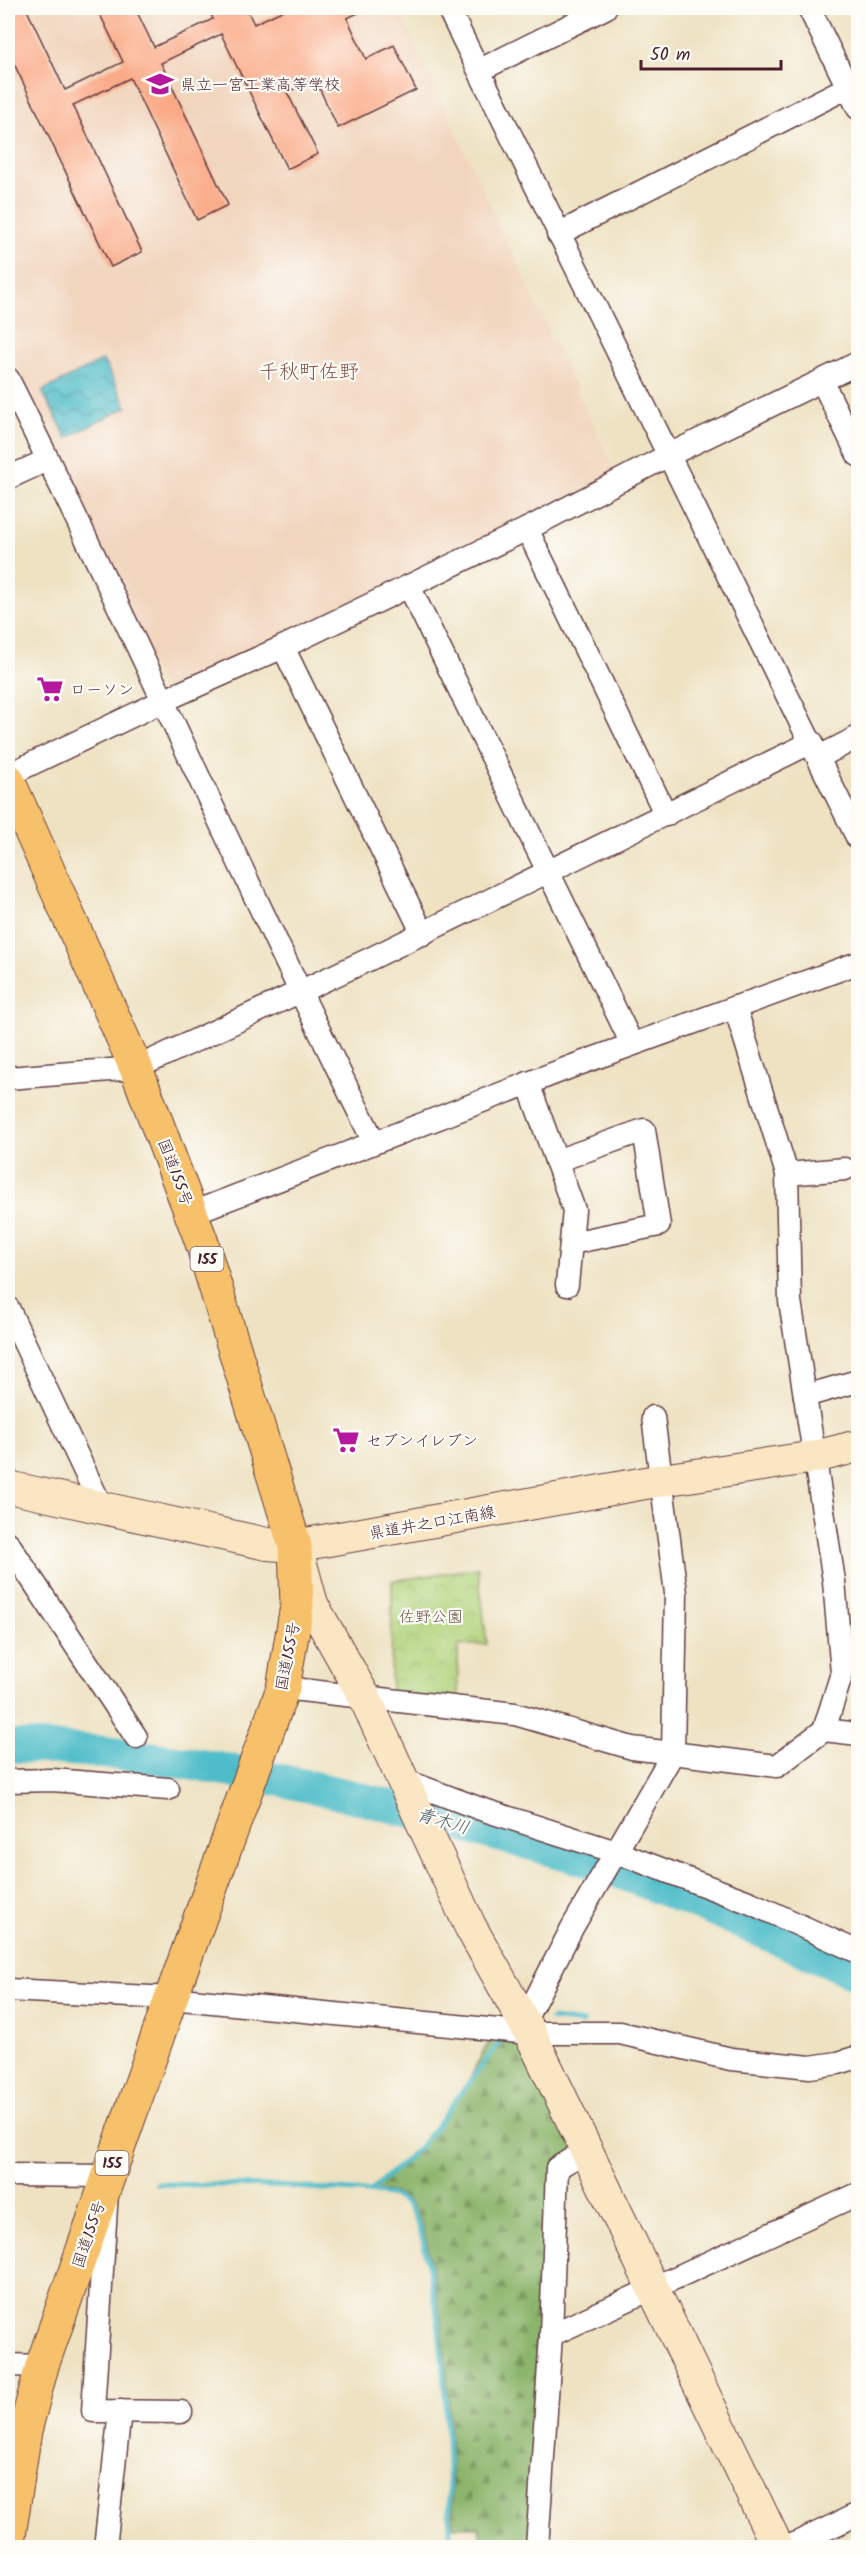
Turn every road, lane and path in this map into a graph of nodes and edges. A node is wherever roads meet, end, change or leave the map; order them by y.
1 (448, 8) edge
2 (605, 8) edge
3 (809, 8) edge
4 (480, 70) junction
5 (853, 85) edge
6 (858, 108) edge
7 (558, 234) junction
8 (858, 363) edge
9 (8, 380) edge
10 (822, 381) junction
11 (669, 455) junction
12 (858, 455) edge
13 (47, 460) junction
14 (8, 478) edge
15 (527, 529) junction
16 (409, 586) junction
17 (283, 647) junction
18 (165, 700) junction
19 (858, 737) edge
20 (816, 749) junction
21 (8, 777) edge
22 (666, 815) junction
23 (858, 839) edge
24 (549, 872) junction
25 (423, 934) junction
26 (858, 963) edge
27 (299, 993) junction
28 (735, 1007) junction
29 (632, 1044) junction
30 (136, 1068) junction
31 (8, 1078) edge
32 (528, 1083) junction
33 (375, 1142) junction
34 (556, 1161) junction
35 (845, 1169) dead end
36 (787, 1174) junction
37 (192, 1213) junction
38 (571, 1243) junction
39 (567, 1285) dead end
40 (8, 1308) edge
41 (858, 1381) edge
42 (805, 1396) junction
43 (653, 1417) dead end
44 (858, 1446) edge
45 (815, 1457) junction
46 (662, 1480) junction
47 (8, 1487) edge
48 (102, 1508) junction
49 (8, 1543) edge
50 (295, 1546) junction
51 (850, 1671) edge
52 (283, 1688) junction
53 (364, 1696) junction
54 (824, 1730) junction
55 (858, 1734) edge
56 (136, 1737) dead end
57 (673, 1753) junction
58 (8, 1781) edge
59 (405, 1785) junction
60 (168, 1789) dead end
61 (616, 1852) junction
62 (858, 1952) edge
63 (8, 1990) edge
64 (171, 1998) junction
65 (527, 2027) junction
66 (858, 2057) edge
67 (587, 2150) junction
68 (8, 2175) edge
69 (108, 2176) junction
70 (858, 2194) edge
71 (654, 2289) junction
72 (551, 2335) junction
73 (8, 2366) edge
74 (42, 2367) junction
75 (120, 2412) junction
76 (181, 2412) dead end
77 (858, 2514) edge
78 (8, 2542) edge
79 (105, 2547) edge
80 (537, 2547) edge
81 (778, 2547) edge
82 (786, 2547) edge

1 - 4 street
2 - 4 street
3 - 5 street
4 - 7 street
5 - 6 street
5 - 7 street
7 - 11 street
8 - 10 street
9 - 13 street
10 - 11 street
10 - 12 street
11 - 15 street
11 - 20 street
13 - 14 street
13 - 18 street
15 - 16 street
15 - 22 street
16 - 17 street
16 - 24 street
17 - 18 street
17 - 25 street
18 - 21 street
18 - 27 street
19 - 20 street
20 - 22 street
20 - 23 street
21 - 30 highway, 国道155号 / 155
22 - 24 street
24 - 25 street
24 - 29 street
25 - 27 street
26 - 28 street
27 - 30 street
27 - 33 street
28 - 29 street
28 - 36 street
29 - 32 street
30 - 31 street
30 - 37 highway, 国道155号 / 155
32 - 33 street
32 - 34 street
33 - 37 street
34 - 38 street
34 - 38 street
35 - 36 street
36 - 42 street
37 - 50 highway, 国道155号 / 155
38 - 39 street
40 - 48 street
41 - 42 street
42 - 45 street
43 - 46 street
44 - 45 street, 県道井之口江南線
45 - 46 street, 県道井之口江南線
45 - 51 street
46 - 50 street, 県道井之口江南線
46 - 57 street
47 - 48 street, 県道井之口江南線
48 - 50 street, 県道井之口江南線
49 - 56 street
50 - 52 highway, 国道155号 / 155
50 - 53 street
51 - 54 street
52 - 53 street
52 - 64 highway, 国道155号 / 155
53 - 57 street
53 - 59 street
54 - 55 street
54 - 57 street
57 - 61 street
58 - 60 street
59 - 61 street
59 - 65 street
61 - 62 street
61 - 65 street
63 - 64 street
64 - 65 street
64 - 69 highway, 国道155号 / 155
65 - 66 street
65 - 67 street
67 - 71 street
67 - 72 street
68 - 69 street
69 - 74 highway, 国道155号 / 155
69 - 75 street
70 - 71 street
71 - 72 street
71 - 81 street
72 - 80 street
73 - 74 street
74 - 78 highway, 国道155号 / 155
75 - 76 street
75 - 79 street
77 - 82 street

